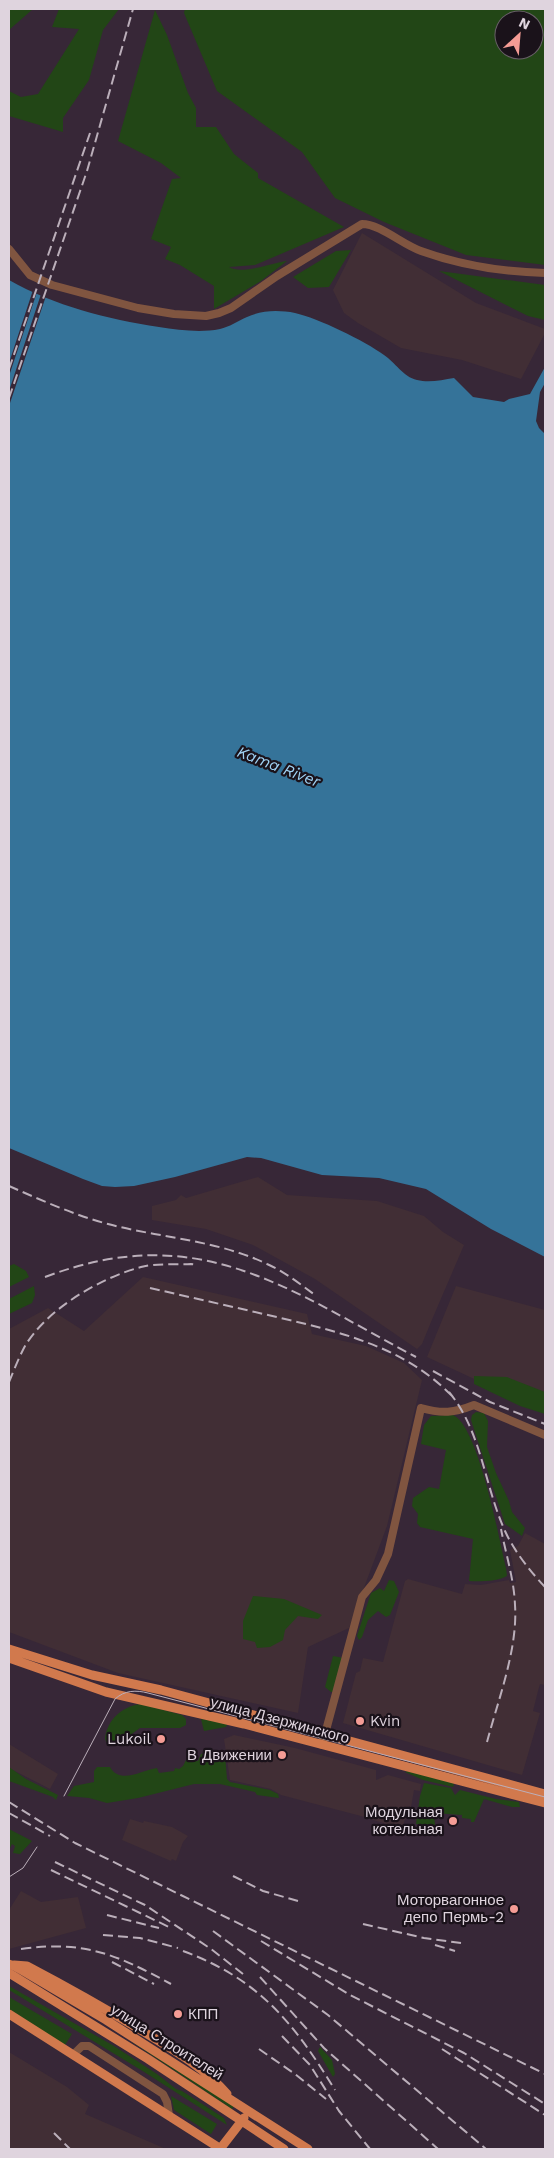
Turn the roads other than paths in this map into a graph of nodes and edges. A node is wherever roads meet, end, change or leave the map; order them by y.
1 (9, 249) edge
2 (545, 273) edge
3 (545, 1435) edge
4 (9, 1649) edge
5 (9, 1658) edge
6 (323, 1740) junction
7 (545, 1794) edge
8 (545, 1803) edge
9 (12, 1966) edge
10 (9, 1974) edge
11 (9, 2014) edge
12 (73, 2055) junction
13 (250, 2112) junction
14 (169, 2115) junction
15 (241, 2122) junction
16 (220, 2149) edge
17 (284, 2149) edge
18 (308, 2149) edge

1 - 2 street
3 - 6 street
4 - 6 main road, улица Дзержинского
5 - 6 main road, улица Дзержинского
6 - 7 main road, улица Дзержинского
6 - 8 main road, улица Дзержинского
9 - 13 main road, улица Строителей
10 - 15 main road, улица Строителей
11 - 12 main road
12 - 14 main road
12 - 14 street
13 - 15 main road
13 - 18 main road, улица Строителей
14 - 16 main road
15 - 16 main road
15 - 17 main road, улица Строителей

